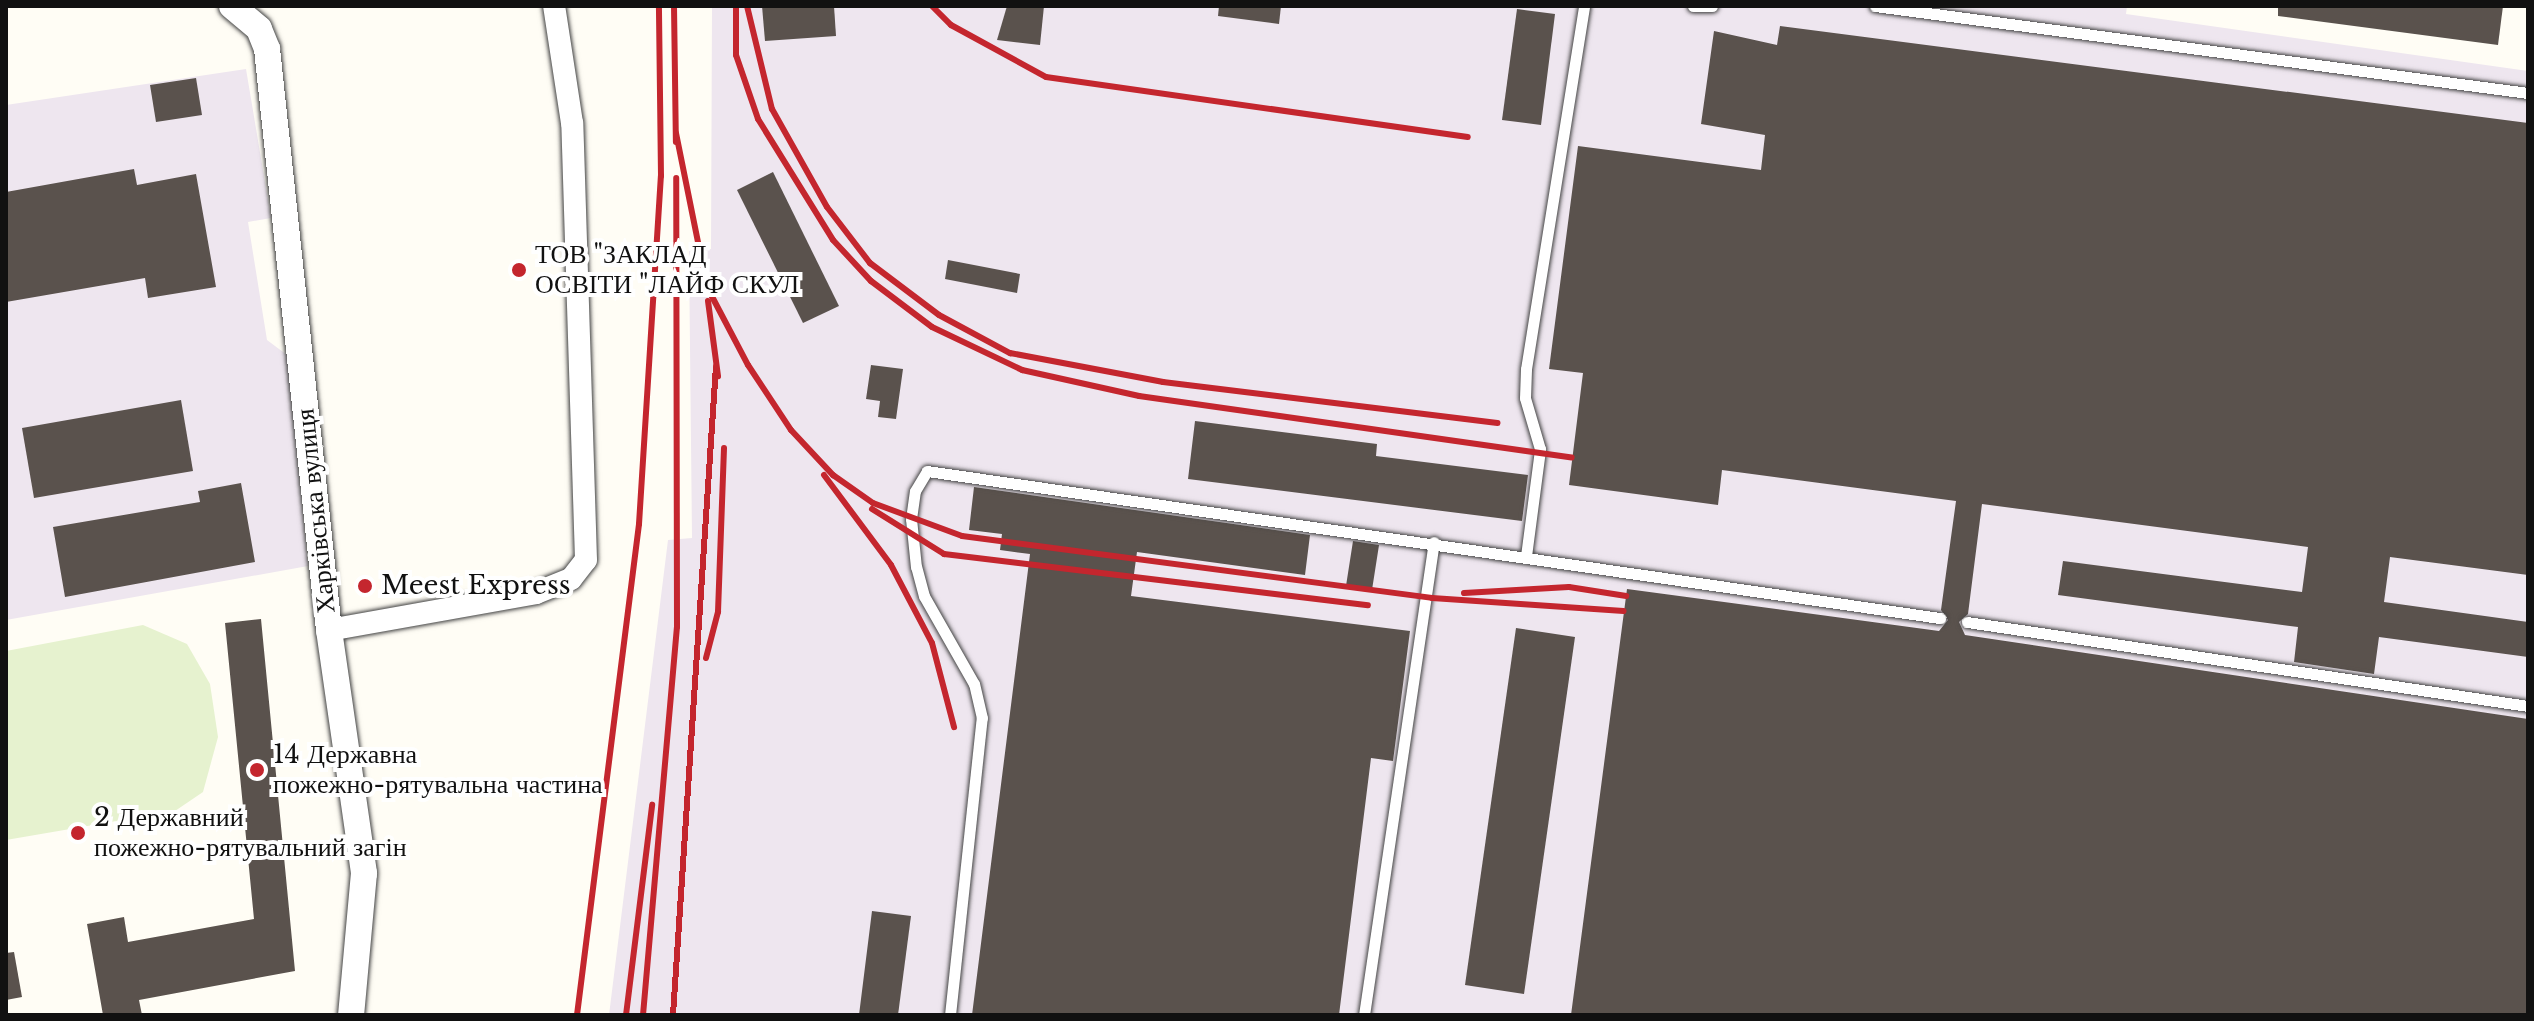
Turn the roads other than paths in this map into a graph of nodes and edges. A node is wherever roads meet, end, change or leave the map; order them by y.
1 (554, 6) edge
2 (1584, 6) edge
3 (1693, 6) edge
4 (1712, 6) edge
5 (1875, 6) edge
6 (239, 10) edge
7 (2528, 93) edge
8 (1434, 542) junction
9 (1526, 556) junction
10 (1940, 618) dead end
11 (1967, 622) dead end
12 (329, 630) junction
13 (2528, 706) edge
14 (351, 1015) edge
15 (950, 1015) edge
16 (1364, 1015) edge

1 - 12 street
2 - 9 lane
3 - 4 lane
5 - 7 lane
6 - 12 street, Харківська вулиця
8 - 9 lane
8 - 15 lane
8 - 16 lane
9 - 10 lane
11 - 13 lane
12 - 14 street, Харківська вулиця

